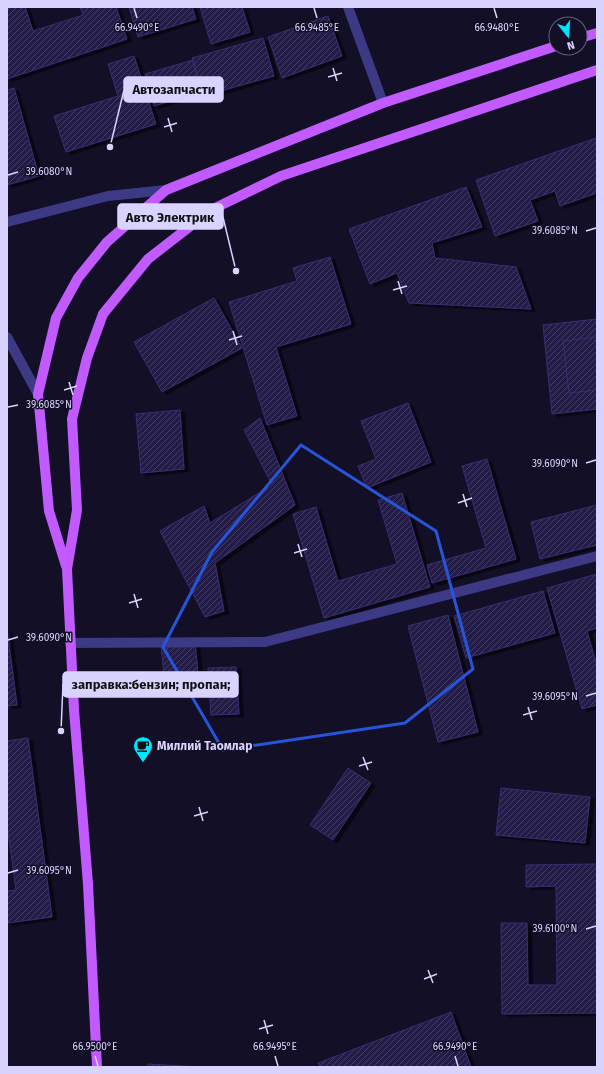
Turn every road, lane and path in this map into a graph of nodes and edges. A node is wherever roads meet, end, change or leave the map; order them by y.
1 (348, 7) edge
2 (548, 49) edge
3 (597, 70) edge
4 (383, 103) junction
5 (166, 190) junction
6 (7, 222) edge
7 (7, 337) edge
8 (38, 394) junction
9 (597, 556) edge
10 (67, 569) junction
11 (70, 643) junction
12 (97, 1067) edge

1 - 4 street
2 - 4 main road
3 - 10 main road
4 - 5 main road
5 - 6 street
5 - 8 main road
7 - 8 street
8 - 10 main road
9 - 11 street
10 - 11 main road
11 - 12 main road

